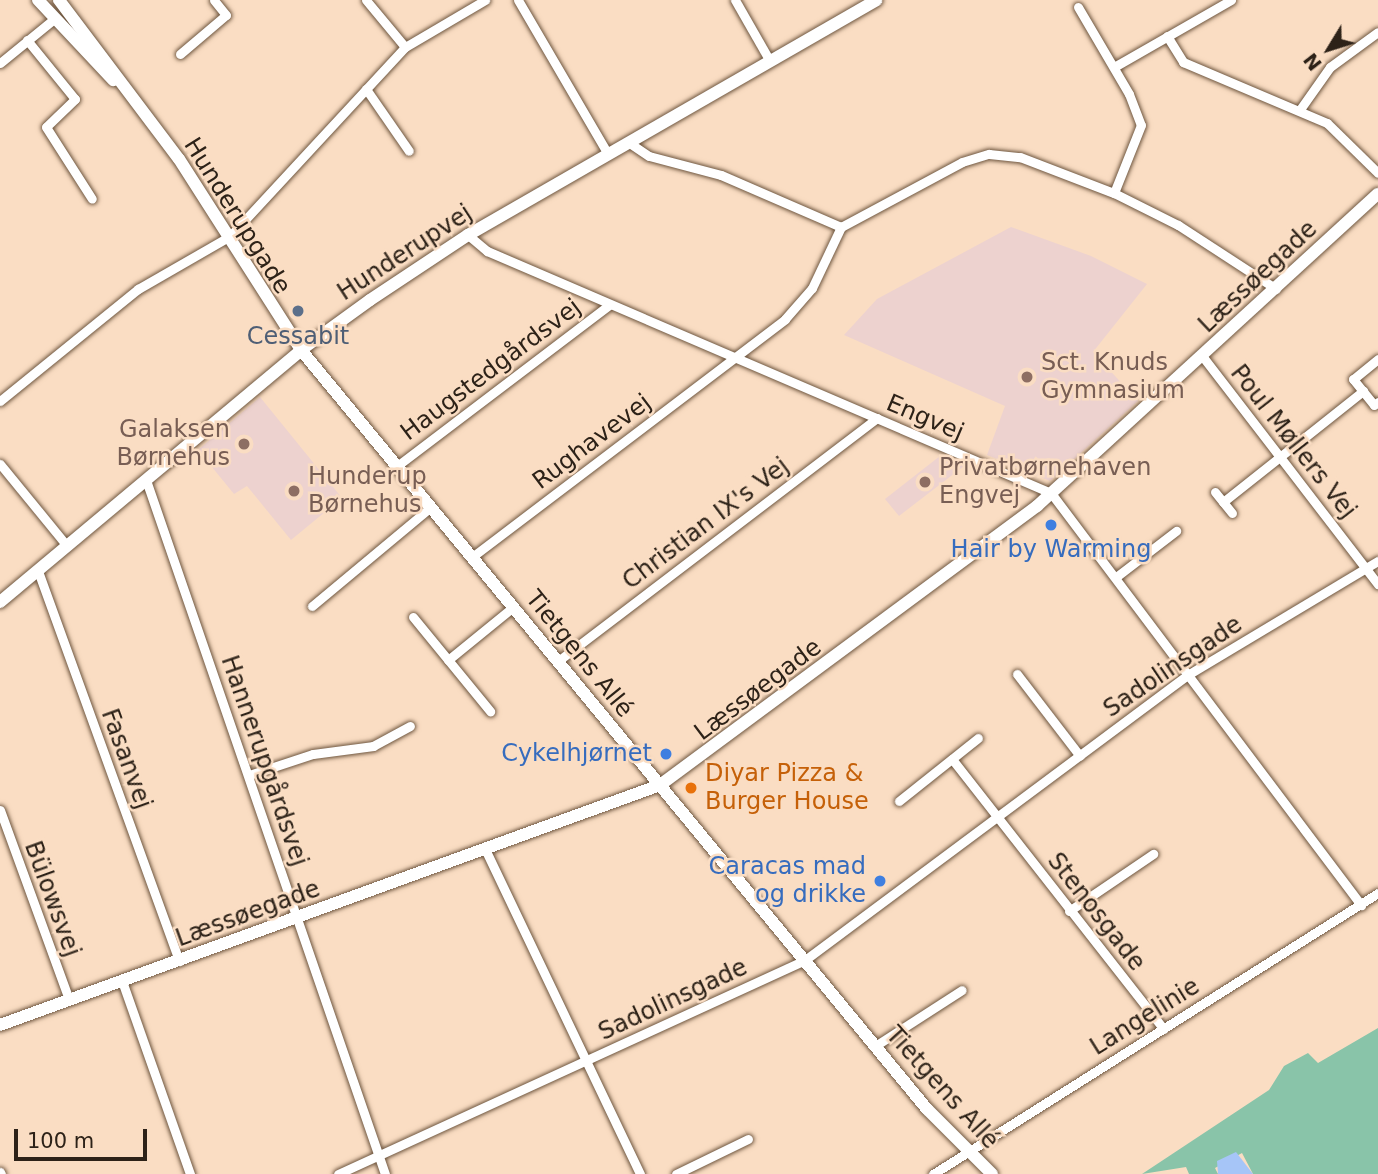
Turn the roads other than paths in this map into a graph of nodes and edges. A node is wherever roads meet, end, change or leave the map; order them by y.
1 (38, 0) edge
2 (48, 0) edge
3 (59, 0) edge
4 (214, 0) edge
5 (366, 0) edge
6 (485, 0) edge
7 (518, 0) edge
8 (736, 0) edge
9 (1231, 0) edge
10 (868, 2) edge
11 (1078, 7) dead end
12 (71, 16) junction
13 (54, 19) junction
14 (1378, 32) edge
15 (1167, 36) junction
16 (26, 40) junction
17 (405, 47) junction
18 (180, 54) dead end
19 (769, 61) junction
20 (0, 63) edge
21 (1114, 67) junction
22 (366, 89) junction
23 (137, 106) junction
24 (1301, 108) junction
25 (628, 142) junction
26 (409, 152) dead end
27 (608, 154) junction
28 (1378, 173) edge
29 (1114, 193) junction
30 (1378, 194) edge
31 (92, 199) dead end
32 (841, 227) junction
33 (468, 235) junction
34 (230, 236) junction
35 (1276, 289) junction
36 (609, 305) junction
37 (301, 350) junction
38 (736, 357) junction
39 (1203, 357) junction
40 (1378, 359) edge
41 (1363, 391) junction
42 (0, 401) edge
43 (1378, 402) edge
44 (877, 418) junction
45 (1281, 458) junction
46 (0, 464) edge
47 (397, 466) junction
48 (146, 480) junction
49 (1215, 492) dead end
50 (1052, 494) junction
51 (1223, 502) junction
52 (431, 507) junction
53 (1232, 513) dead end
54 (1176, 531) dead end
55 (67, 546) junction
56 (471, 557) junction
57 (1378, 561) edge
58 (1366, 569) junction
59 (38, 571) junction
60 (1116, 578) junction
61 (1378, 584) edge
62 (0, 602) edge
63 (312, 606) dead end
64 (513, 607) junction
65 (412, 617) dead end
66 (448, 660) junction
67 (558, 661) junction
68 (1017, 674) dead end
69 (1189, 674) junction
70 (490, 711) dead end
71 (410, 726) dead end
72 (978, 738) dead end
73 (1080, 756) junction
74 (952, 759) junction
75 (249, 775) junction
76 (660, 785) junction
77 (899, 800) dead end
78 (0, 810) edge
79 (999, 818) junction
80 (486, 851) junction
81 (1153, 854) dead end
82 (1378, 893) edge
83 (1361, 905) junction
84 (1069, 911) junction
85 (298, 919) junction
86 (805, 960) junction
87 (178, 961) junction
88 (122, 981) junction
89 (962, 990) dead end
90 (69, 1000) junction
91 (0, 1025) edge
92 (1164, 1029) junction
93 (875, 1046) junction
94 (586, 1061) junction
95 (748, 1139) dead end
96 (968, 1151) junction
97 (380, 1159) junction
98 (190, 1174) edge
99 (338, 1174) edge
100 (385, 1174) edge
101 (640, 1174) edge
102 (676, 1174) edge
103 (933, 1174) edge
104 (992, 1174) edge

1 - 13 street, Hunderupgade
2 - 12 street
3 - 12 street, Hunderupgade
4 - 18 street
5 - 17 street
6 - 17 street
7 - 27 street
8 - 19 street
9 - 15 street
10 - 19 street, Hunderupvej
11 - 21 street
12 - 23 street, Hunderupgade
13 - 16 street
13 - 23 street, Hunderupgade
14 - 24 street
15 - 21 street
15 - 24 street
16 - 20 street
16 - 31 street
17 - 22 street
19 - 25 street, Hunderupvej
21 - 29 street
22 - 26 street
22 - 34 street
23 - 34 street, Hunderupgade
24 - 28 street
25 - 27 street, Hunderupvej
25 - 32 street
27 - 33 street, Hunderupvej
29 - 32 street
29 - 35 street
30 - 35 street, Læssøegade
32 - 38 street, Rughavevej
33 - 36 street, Engvej
33 - 37 street, Hunderupvej
34 - 37 street, Hunderupgade
34 - 42 street
35 - 39 street, Læssøegade
36 - 38 street, Engvej
36 - 47 street, Haugstedgårdsvej
37 - 47 street, Tietgens Allé
37 - 48 street, Hunderupvej
38 - 44 street, Engvej
38 - 56 street, Rughavevej
39 - 45 street, Poul Møllers Vej
39 - 50 street, Læssøegade
40 - 41 street
41 - 43 street
41 - 45 street
44 - 50 street, Engvej
44 - 67 street, Christian IX's Vej
45 - 51 street
45 - 58 street, Poul Møllers Vej
46 - 55 street
47 - 52 street, Tietgens Allé
48 - 55 street, Hunderupvej
48 - 75 street, Hannerupgårdsvej
49 - 51 street
50 - 60 street, Engvej
50 - 76 street, Læssøegade
51 - 53 street
52 - 56 street, Tietgens Allé
52 - 63 street
54 - 60 street
55 - 59 street, Hunderupvej
56 - 64 street, Tietgens Allé
57 - 58 street, Sadolinsgade
58 - 61 street, Poul Møllers Vej
58 - 69 street, Sadolinsgade
59 - 62 street, Hunderupvej
59 - 87 street, Fasanvej
60 - 69 street, Engvej
64 - 66 street
64 - 67 street, Tietgens Allé
65 - 66 street
66 - 70 street
67 - 76 street, Tietgens Allé
68 - 73 street
69 - 73 street, Sadolinsgade
69 - 83 street, Engvej
71 - 75 street
72 - 74 street
73 - 79 street, Sadolinsgade
74 - 77 street
74 - 79 street
75 - 85 street, Hannerupgårdsvej
76 - 80 street, Læssøegade
76 - 86 street, Tietgens Allé
78 - 90 street, Bülowsvej
79 - 84 street, Stenosgade
79 - 86 street, Sadolinsgade
80 - 85 street, Læssøegade
80 - 94 street
81 - 84 street
82 - 83 street, Langelinie
83 - 92 street, Langelinie
84 - 92 street, Stenosgade
85 - 87 street, Læssøegade
85 - 97 street, Hannerupgårdsvej
86 - 93 street, Tietgens Allé
86 - 94 street, Sadolinsgade
87 - 88 street, Læssøegade
88 - 90 street, Læssøegade
88 - 98 street
89 - 93 street
90 - 91 street, Læssøegade
92 - 96 street, Langelinie
93 - 96 street, Tietgens Allé
94 - 97 street, Sadolinsgade
94 - 101 street
95 - 102 street
96 - 103 street, Langelinie
96 - 104 street, Tietgens Allé
97 - 99 street, Sadolinsgade
97 - 100 street, Hannerupgårdsvej

